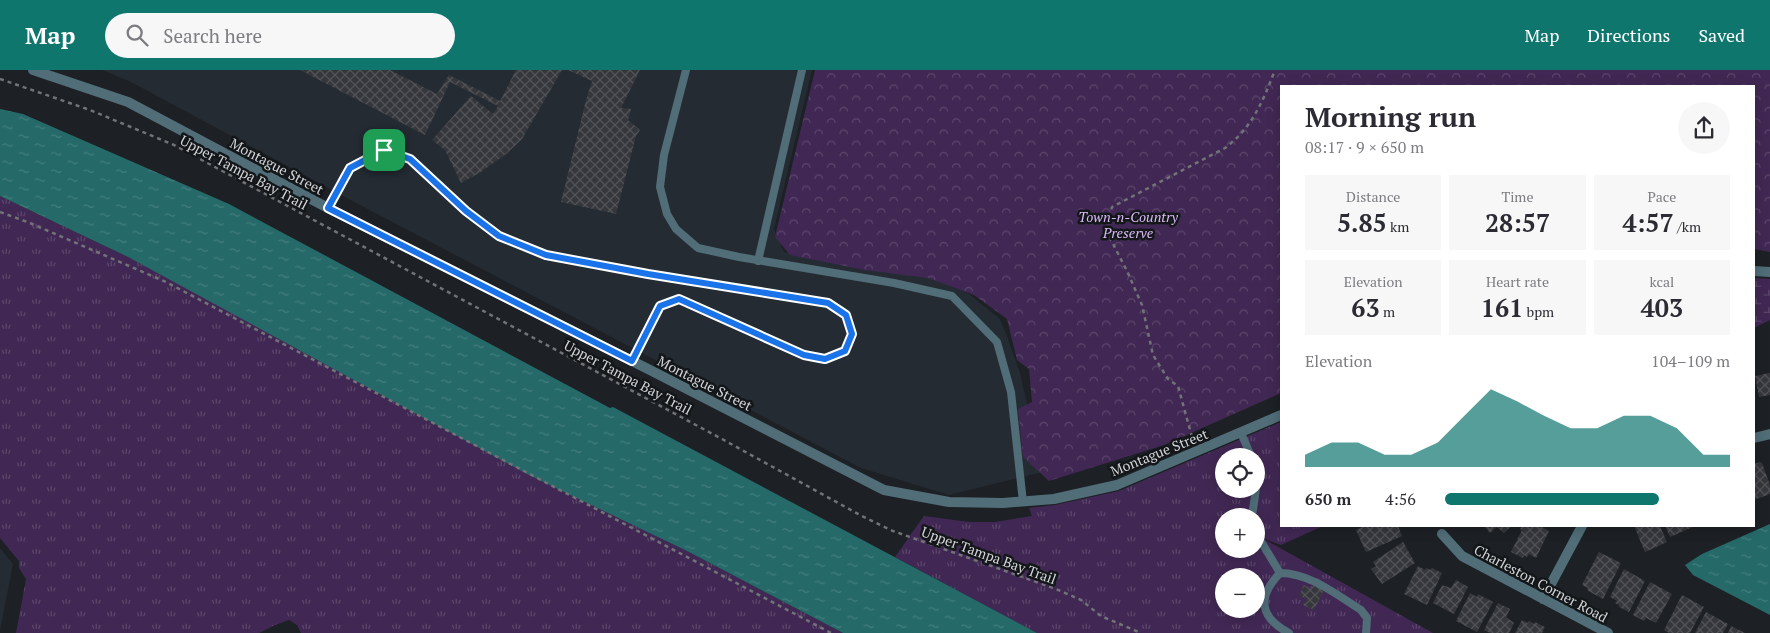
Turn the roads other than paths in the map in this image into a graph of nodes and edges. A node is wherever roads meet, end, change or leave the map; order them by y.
1 (33, 70) edge
2 (686, 70) edge
3 (802, 70) edge
4 (328, 208) junction
5 (758, 260) junction
6 (1755, 271) edge
7 (1770, 272) edge
8 (632, 361) junction
9 (1280, 415) edge
10 (1241, 433) junction
11 (1770, 434) edge
12 (1755, 438) edge
13 (1248, 448) edge
14 (1023, 502) junction
15 (1581, 527) edge
16 (1442, 534) dead end
17 (1265, 548) edge
18 (1280, 573) junction
19 (1543, 599) junction
20 (1289, 633) edge
21 (1366, 633) edge
22 (1608, 633) edge

1 - 4 street, Montague Street
2 - 5 lane
3 - 5 lane
4 - 8 street, Montague Street
4 - 8 lane
5 - 14 lane
6 - 7 street
8 - 14 street, Montague Street
9 - 10 street, Montague Street
10 - 13 lane
10 - 14 street, Montague Street
11 - 12 street
15 - 19 street
16 - 19 street, Charleston Corner Road
17 - 18 lane
18 - 20 lane
18 - 21 lane
19 - 22 street, Charleston Corner Road

